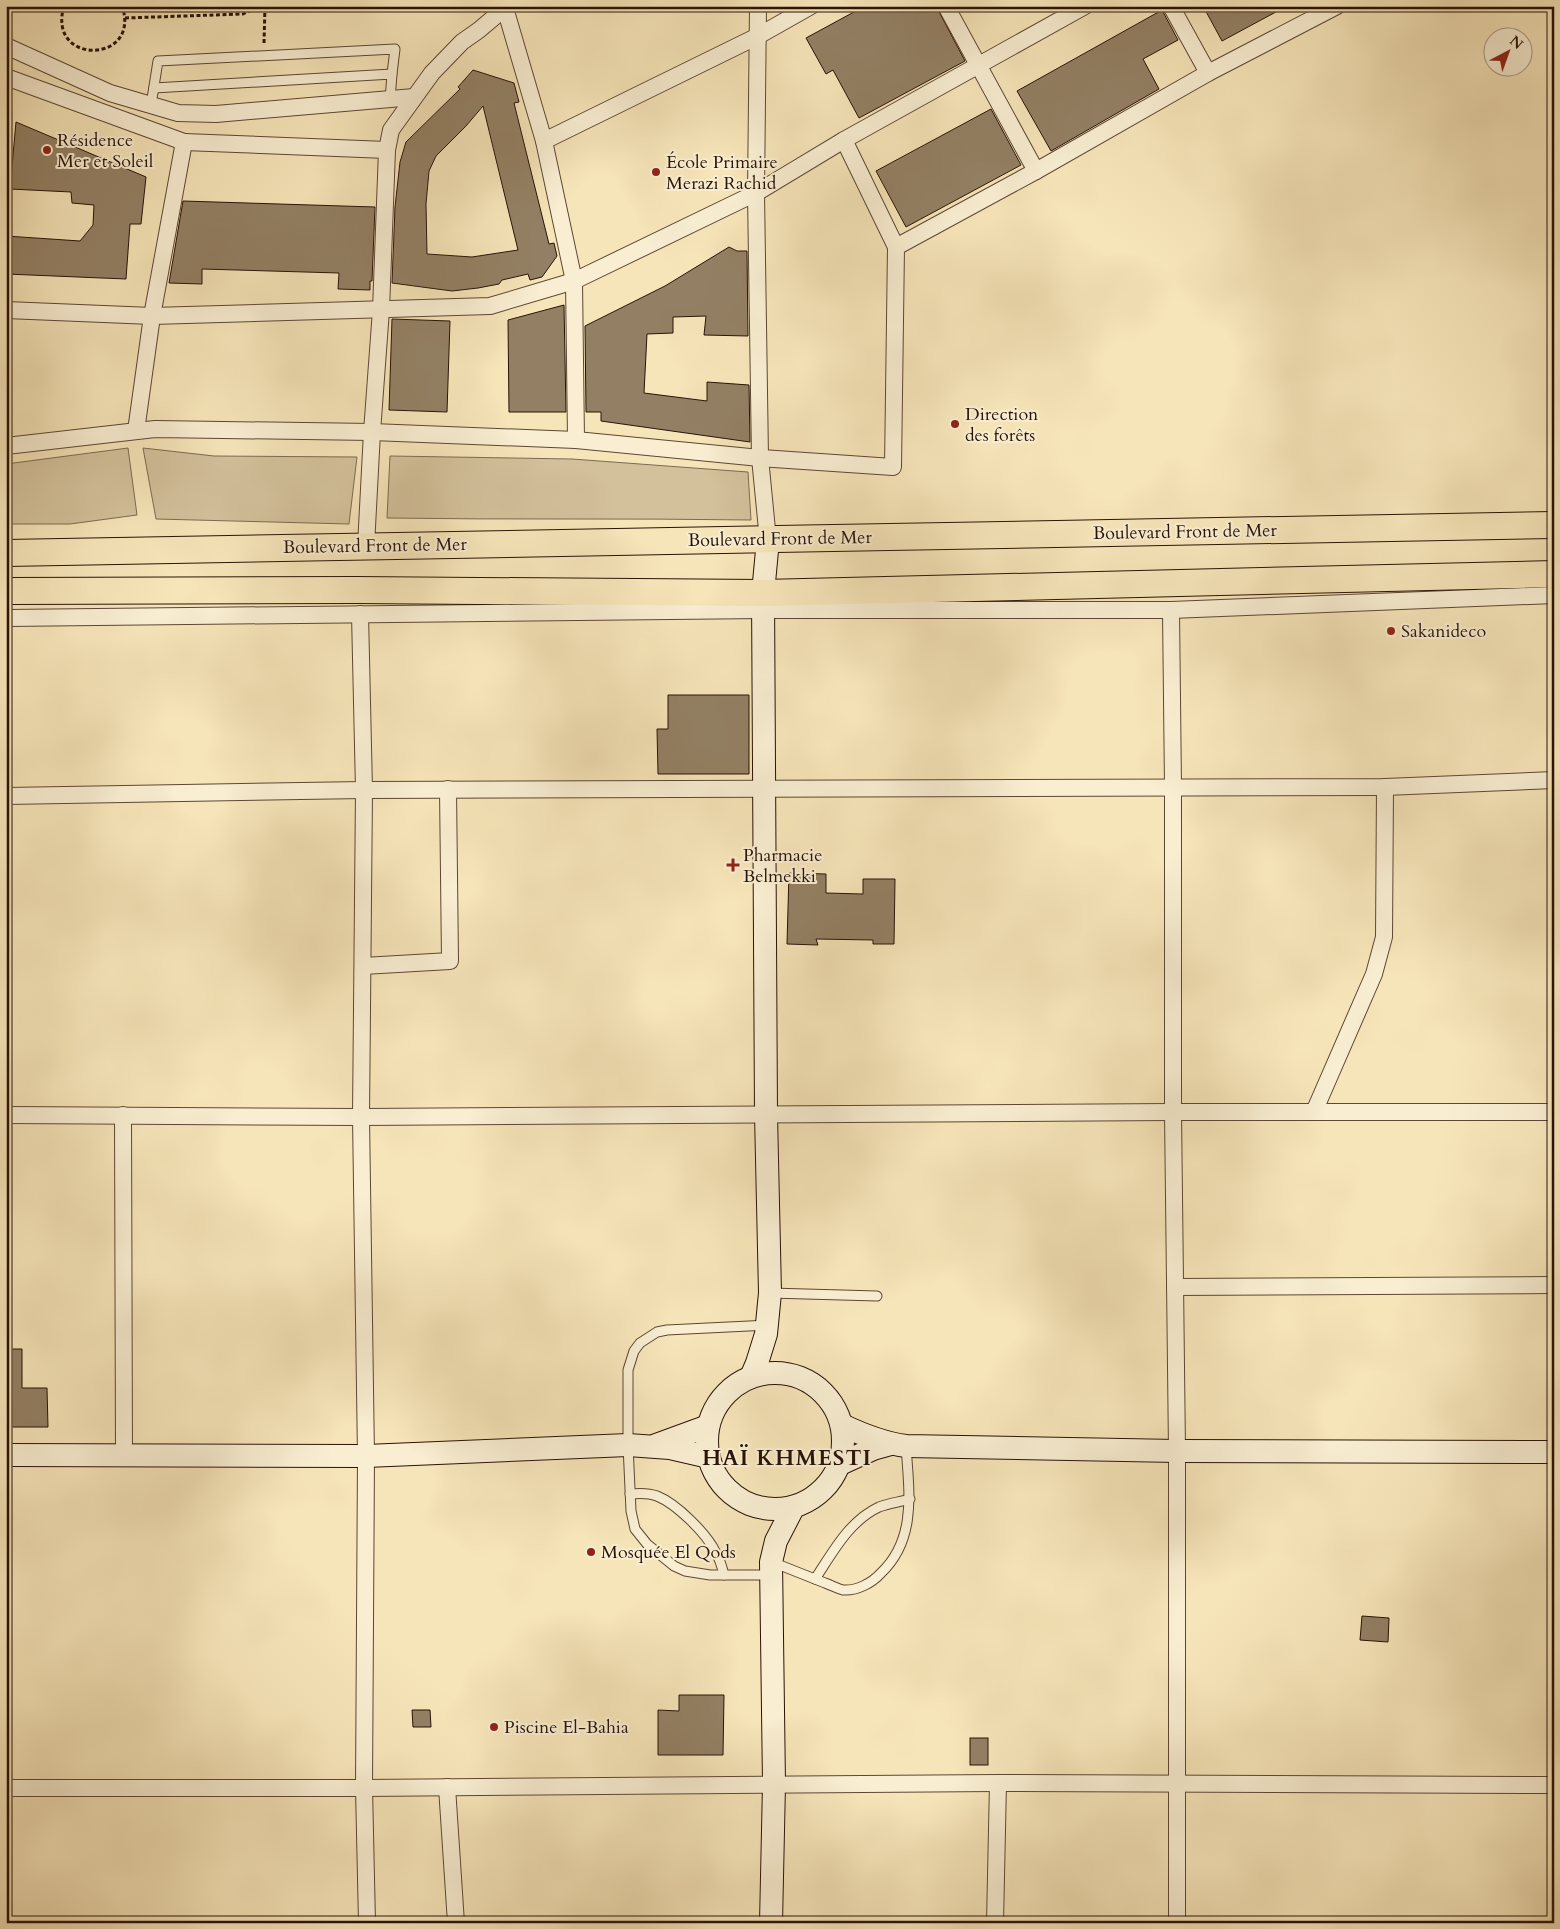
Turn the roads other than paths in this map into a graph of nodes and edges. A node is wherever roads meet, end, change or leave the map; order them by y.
1 (758, 6) edge
2 (811, 6) edge
3 (946, 6) edge
4 (1085, 6) edge
5 (1171, 6) edge
6 (1337, 6) edge
7 (507, 7) edge
8 (758, 36) junction
9 (6, 46) edge
10 (978, 66) junction
11 (1208, 73) junction
12 (392, 74) junction
13 (6, 77) edge
14 (154, 88) junction
15 (414, 97) junction
16 (390, 100) junction
17 (152, 105) junction
18 (844, 140) junction
19 (544, 141) junction
20 (184, 142) junction
21 (387, 150) junction
22 (1036, 171) junction
23 (756, 193) junction
24 (896, 247) junction
25 (574, 281) junction
26 (6, 310) edge
27 (381, 310) junction
28 (152, 316) junction
29 (136, 431) junction
30 (372, 432) junction
31 (576, 440) junction
32 (6, 446) edge
33 (760, 458) junction
34 (1554, 525) edge
35 (768, 540) junction
36 (366, 546) junction
37 (6, 552) edge
38 (1554, 574) edge
39 (6, 591) edge
40 (1554, 595) edge
41 (763, 601) junction
42 (1171, 610) junction
43 (360, 614) junction
44 (6, 618) edge
45 (1554, 780) edge
46 (1173, 787) junction
47 (1385, 787) junction
48 (764, 788) junction
49 (448, 789) junction
50 (364, 790) junction
51 (6, 796) edge
52 (362, 966) junction
53 (1173, 1112) junction
54 (1314, 1112) junction
55 (1554, 1112) edge
56 (123, 1114) junction
57 (766, 1114) junction
58 (6, 1115) edge
59 (361, 1117) junction
60 (1554, 1285) edge
61 (1175, 1287) junction
62 (770, 1293) junction
63 (877, 1296) dead end
64 (767, 1330) junction
65 (789, 1374) junction
66 (751, 1377) junction
67 (842, 1425) junction
68 (708, 1426) junction
69 (628, 1445) junction
70 (898, 1445) junction
71 (650, 1446) junction
72 (1177, 1450) junction
73 (1554, 1452) edge
74 (6, 1455) edge
75 (124, 1455) junction
76 (366, 1456) junction
77 (709, 1457) junction
78 (840, 1464) junction
79 (630, 1494) junction
80 (910, 1499) junction
81 (752, 1506) junction
82 (793, 1508) junction
83 (772, 1563) junction
84 (724, 1575) junction
85 (815, 1579) junction
86 (998, 1783) junction
87 (774, 1784) junction
88 (1177, 1784) junction
89 (1554, 1785) edge
90 (447, 1787) junction
91 (6, 1788) edge
92 (364, 1788) junction
93 (367, 1923) edge
94 (456, 1923) edge
95 (771, 1923) edge
96 (995, 1923) edge
97 (1177, 1923) edge

1 - 8 street
2 - 8 street
3 - 10 street
4 - 10 street
5 - 11 street
6 - 11 street
7 - 15 street
7 - 19 street
8 - 19 street
8 - 23 street
9 - 17 street
10 - 18 street
10 - 22 street
11 - 22 street
12 - 14 lane
12 - 14 lane
12 - 16 lane
13 - 20 street
14 - 17 lane
15 - 16 street
15 - 21 street
16 - 17 street
18 - 23 street
18 - 24 street
19 - 25 street
20 - 21 street
20 - 28 street
21 - 27 street
22 - 24 street
23 - 25 street
23 - 33 street
24 - 33 street
25 - 27 street
25 - 31 street
26 - 28 street
27 - 28 street
27 - 30 street
28 - 29 street
29 - 30 street
29 - 32 street
30 - 31 street
30 - 36 street
31 - 33 street
33 - 35 street
34 - 35 main road, Boulevard Front de Mer
35 - 36 main road, Boulevard Front de Mer
35 - 41 street
36 - 37 main road, Boulevard Front de Mer
38 - 41 main road
39 - 41 main road
40 - 42 street
41 - 42 street
41 - 43 street
41 - 48 street
42 - 46 street
43 - 44 street
43 - 50 street
45 - 47 street
46 - 47 street
46 - 48 street
46 - 53 street
47 - 54 street
48 - 49 street
48 - 57 street
49 - 50 street
49 - 52 street
50 - 51 street
50 - 52 street
52 - 59 street
53 - 54 street
53 - 57 street
53 - 61 street
54 - 55 street
56 - 58 street
56 - 59 street
56 - 75 street
57 - 59 street
57 - 62 street
59 - 76 street
60 - 61 street
61 - 72 street
62 - 63 lane
62 - 64 street
64 - 65 street
64 - 66 street
64 - 69 lane
65 - 66 street
65 - 67 street
66 - 68 street
67 - 70 street
67 - 78 street
68 - 71 street
68 - 77 street
69 - 71 street
69 - 76 street
69 - 79 lane
70 - 72 street
70 - 78 street
70 - 80 lane
71 - 77 street
72 - 73 street
72 - 88 street
74 - 75 street
75 - 76 street
76 - 92 street
77 - 81 street
78 - 82 street
79 - 84 lane
79 - 84 lane
80 - 85 lane
80 - 85 lane
81 - 82 street
81 - 83 street
82 - 83 street
83 - 84 lane
83 - 85 lane
83 - 87 street
86 - 87 street
86 - 88 street
86 - 96 street
87 - 90 street
87 - 95 street
88 - 89 street
88 - 97 street
90 - 92 street
90 - 94 street
91 - 92 street
92 - 93 street

